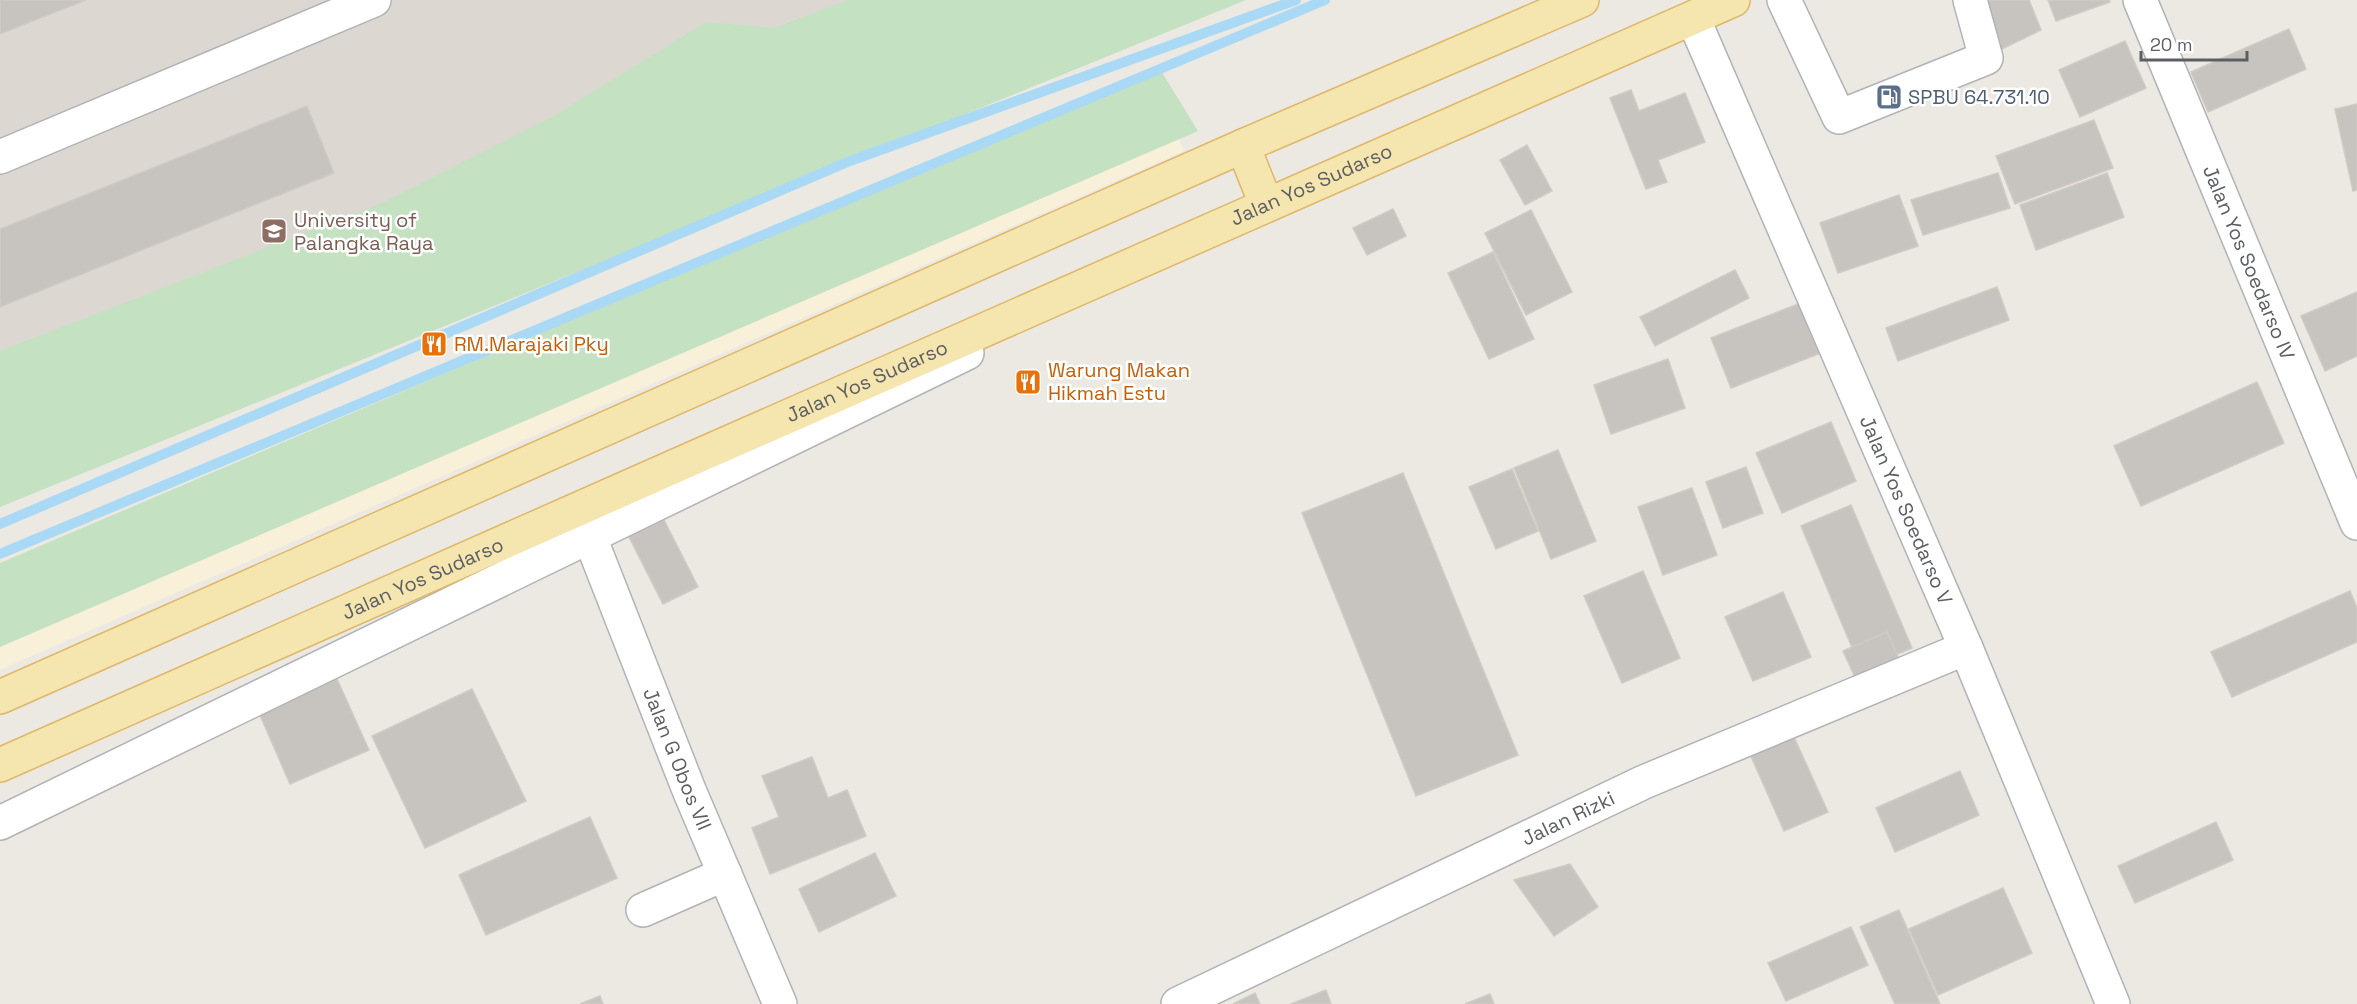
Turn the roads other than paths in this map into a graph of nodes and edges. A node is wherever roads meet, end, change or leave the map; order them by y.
1 (374, 0) edge
2 (1582, 0) edge
3 (1733, 0) edge
4 (1784, 0) edge
5 (1970, 0) edge
6 (2140, 0) edge
7 (1693, 18) junction
8 (1243, 146) junction
9 (1385, 150) junction
10 (0, 157) edge
11 (1266, 204) junction
12 (579, 511) junction
13 (2357, 523) edge
14 (1966, 648) junction
15 (0, 698) edge
16 (0, 765) edge
17 (0, 823) edge
18 (725, 874) junction
19 (643, 910) dead end
20 (780, 1004) edge
21 (1178, 1004) edge
22 (2113, 1004) edge

1 - 10 street
2 - 8 main road
3 - 7 main road, Jalan Yos Sudarso
4 - 5 street
6 - 13 street, Jalan Yos Soedarso IV
7 - 9 main road, Jalan Yos Sudarso
7 - 14 street, Jalan Yos Soedarso V
8 - 11 main road
8 - 15 main road
9 - 11 main road, Jalan Yos Sudarso
9 - 17 street
11 - 12 main road, Jalan Yos Sudarso
12 - 16 main road, Jalan Yos Sudarso
12 - 18 street, Jalan G Obos VII
14 - 21 street, Jalan Rizki
14 - 22 street, Jalan Yos Soedarso V
18 - 19 street
18 - 20 street, Jalan G Obos VII

